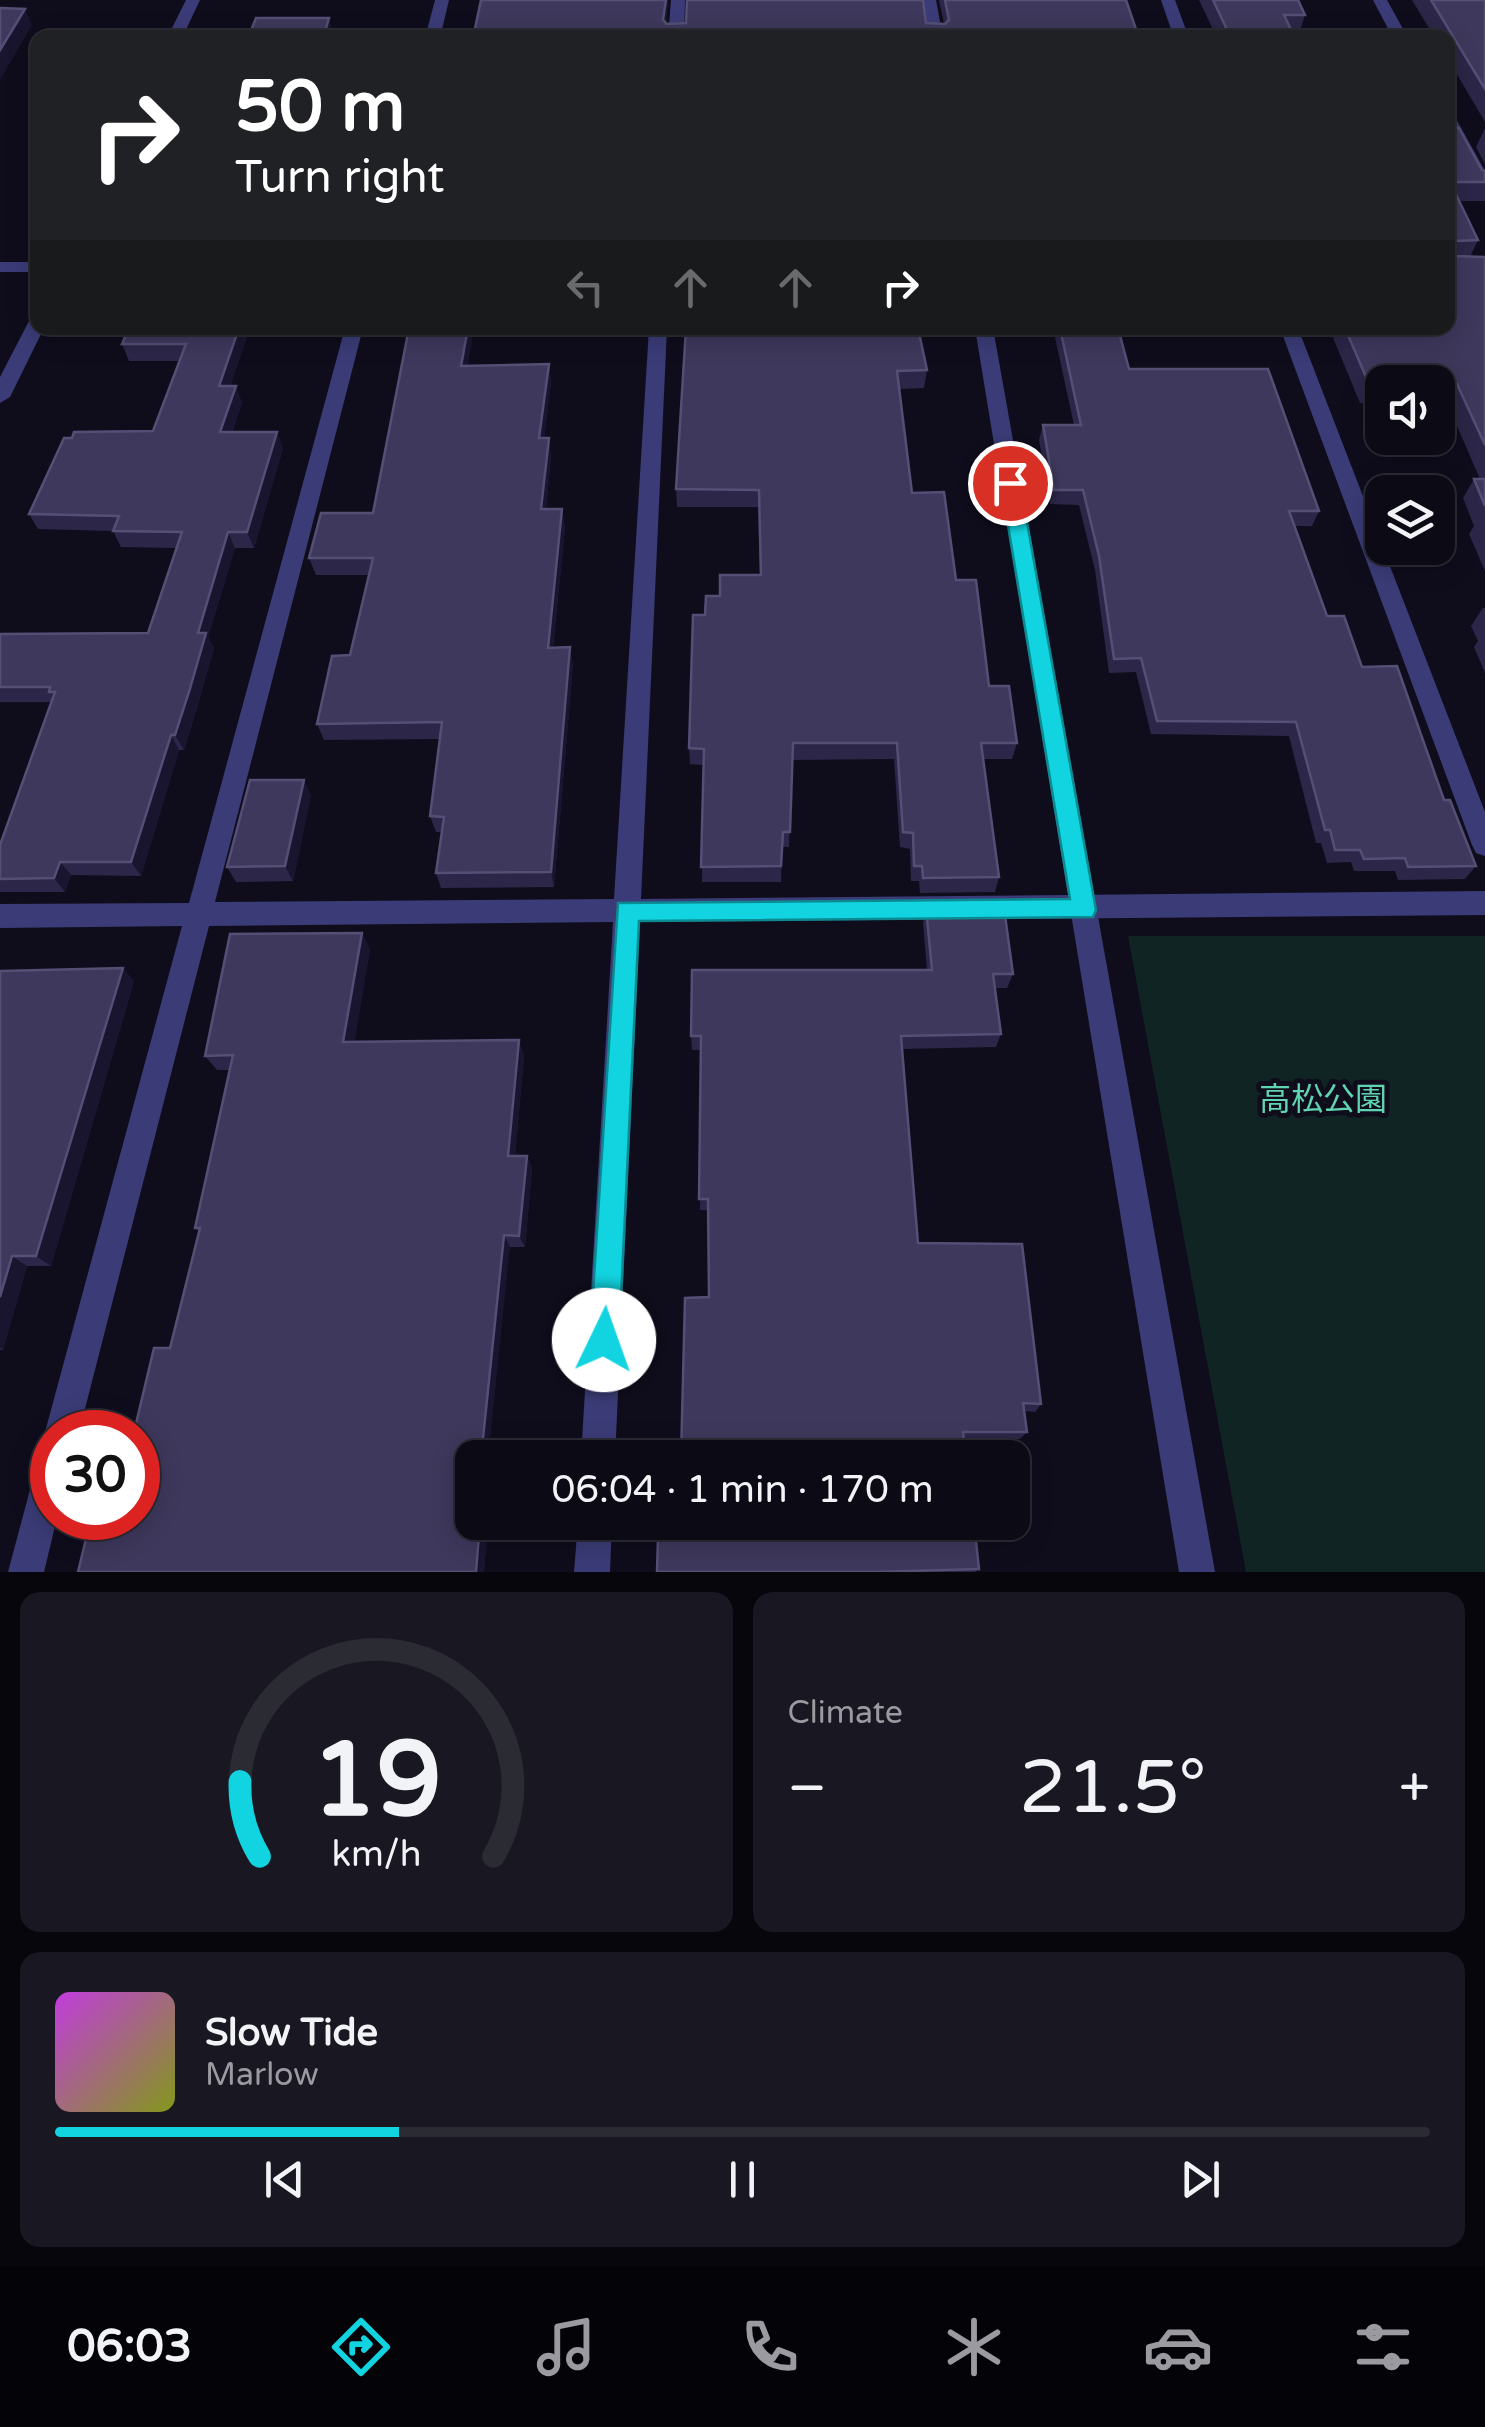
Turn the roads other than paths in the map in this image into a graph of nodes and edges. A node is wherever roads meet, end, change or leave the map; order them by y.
1 (193, 0) edge
2 (442, 0) edge
3 (678, 0) edge
4 (929, 0) edge
5 (1168, 0) edge
6 (1380, 0) edge
7 (178, 30) edge
8 (434, 30) edge
9 (676, 30) edge
10 (935, 30) edge
11 (1179, 30) edge
12 (1397, 30) edge
13 (1455, 131) edge
14 (1485, 187) edge
15 (0, 267) edge
16 (30, 267) edge
17 (31, 335) edge
18 (352, 335) edge
19 (658, 335) edge
20 (985, 335) edge
21 (1293, 335) edge
22 (0, 397) edge
23 (1485, 845) edge
24 (1485, 904) edge
25 (627, 910) junction
26 (1084, 910) junction
27 (197, 914) junction
28 (0, 916) edge
29 (68, 1410) edge
30 (599, 1440) edge
31 (34, 1540) edge
32 (594, 1540) edge
33 (26, 1572) edge
34 (592, 1572) edge
35 (1197, 1572) edge

1 - 7 street
2 - 8 street
3 - 9 street
4 - 10 street
5 - 11 street
6 - 12 street
13 - 14 street
15 - 16 street
17 - 22 street
18 - 27 street
19 - 25 street
20 - 26 street
21 - 23 street
24 - 26 street
25 - 26 street
25 - 27 street
25 - 30 street
26 - 35 street
27 - 28 street
27 - 29 street
31 - 33 street
32 - 34 street

